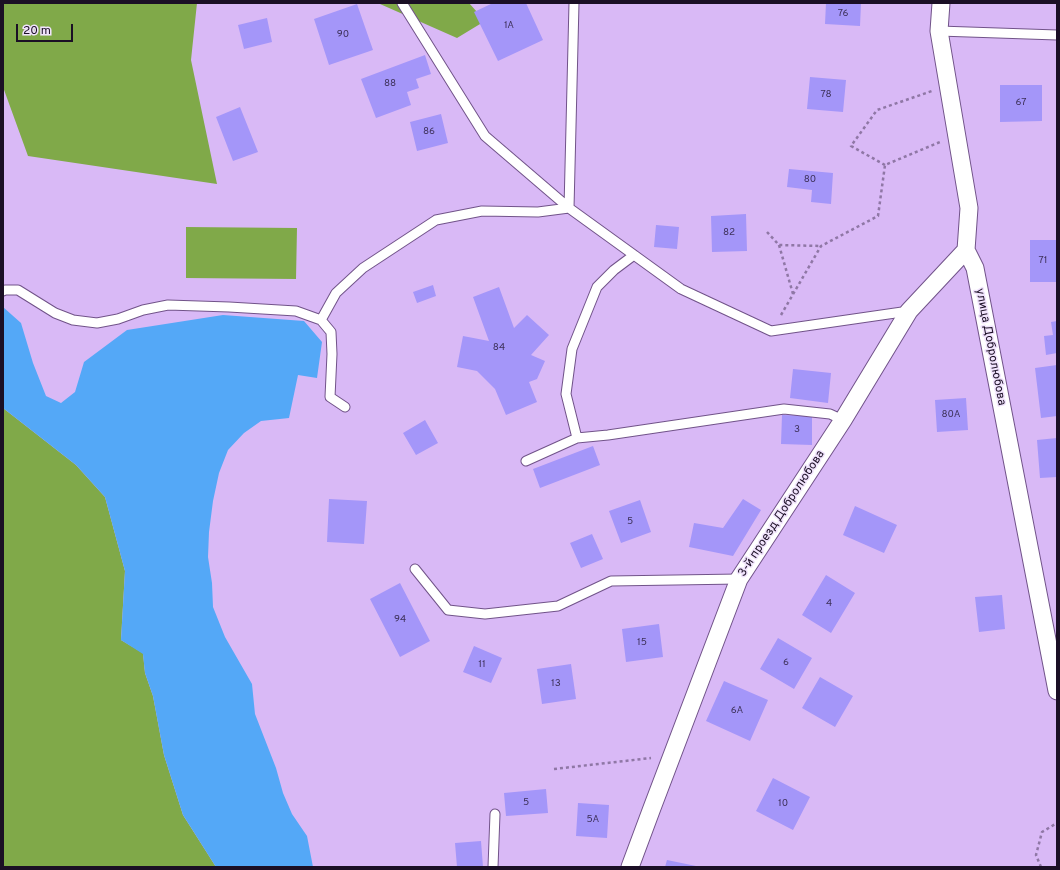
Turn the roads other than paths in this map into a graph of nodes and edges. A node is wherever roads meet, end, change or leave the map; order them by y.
1 (402, 3) edge
2 (574, 3) edge
3 (940, 3) edge
4 (939, 31) junction
5 (1057, 35) edge
6 (569, 208) junction
7 (966, 250) junction
8 (634, 255) junction
9 (3, 291) edge
10 (909, 311) junction
11 (322, 320) junction
12 (345, 406) dead end
13 (843, 420) junction
14 (577, 438) junction
15 (526, 461) dead end
16 (415, 569) dead end
17 (739, 579) junction
18 (1057, 691) edge
19 (495, 814) dead end
20 (493, 867) edge
21 (630, 867) edge

1 - 6 lane
2 - 6 lane
3 - 4 street
4 - 5 lane
4 - 7 street
6 - 8 lane
6 - 11 lane
7 - 10 street, 3-й проезд Добролюбова
7 - 18 street, улица Добролюбова
8 - 10 lane
8 - 14 lane
9 - 11 lane
10 - 13 street, 3-й проезд Добролюбова
11 - 12 lane
13 - 14 lane
13 - 17 street, 3-й проезд Добролюбова
14 - 15 lane
16 - 17 lane
17 - 21 street, 3-й проезд Добролюбова
19 - 20 lane

